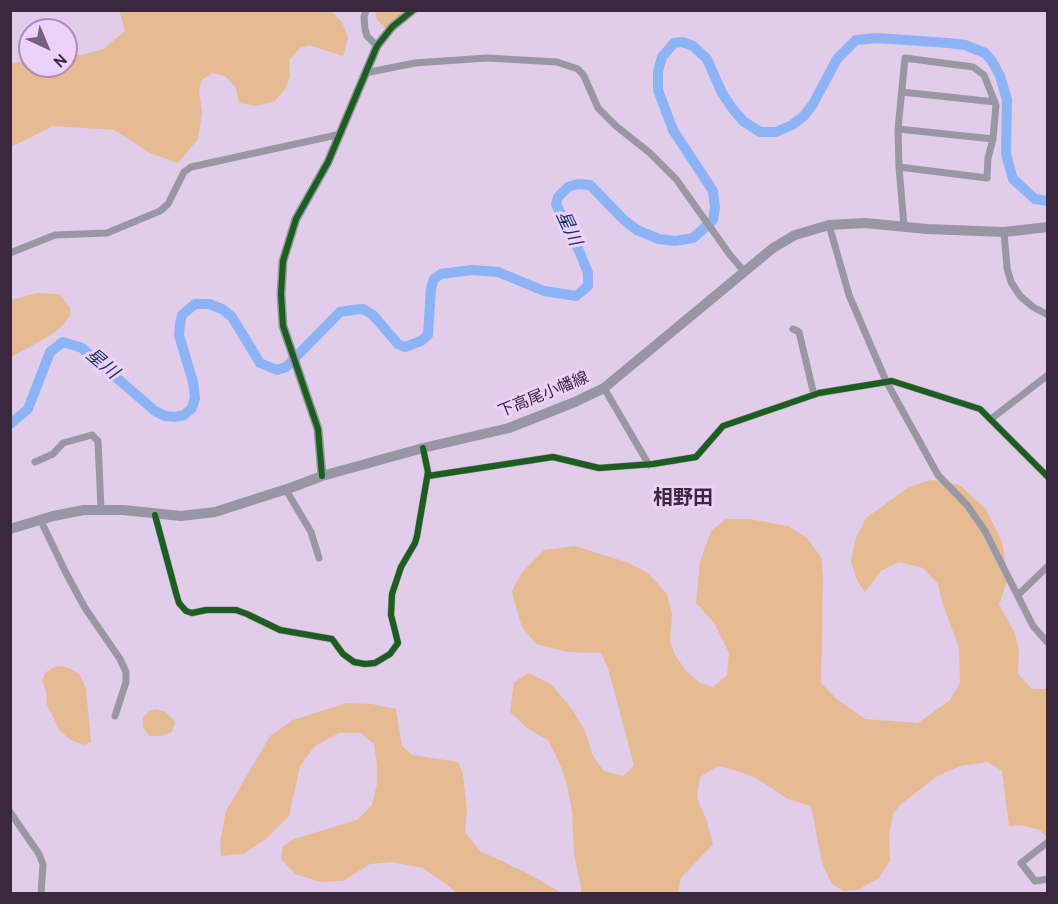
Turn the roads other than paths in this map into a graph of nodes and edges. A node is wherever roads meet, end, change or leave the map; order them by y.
1 (366, 10) edge
2 (413, 10) edge
3 (376, 46) junction
4 (365, 73) junction
5 (902, 93) junction
6 (995, 102) junction
7 (898, 129) junction
8 (341, 134) junction
9 (993, 139) junction
10 (899, 167) junction
11 (829, 225) junction
12 (904, 226) junction
13 (1047, 226) edge
14 (1004, 232) junction
15 (10, 253) edge
16 (743, 270) junction
17 (1047, 315) edge
18 (794, 329) dead end
19 (1047, 375) edge
20 (886, 381) junction
21 (604, 388) junction
22 (814, 395) junction
23 (991, 419) junction
24 (423, 448) junction
25 (35, 462) dead end
26 (649, 465) junction
27 (322, 476) junction
28 (428, 476) junction
29 (1047, 477) edge
30 (286, 489) junction
31 (101, 510) junction
32 (155, 515) junction
33 (40, 519) junction
34 (10, 528) edge
35 (319, 558) dead end
36 (1047, 566) edge
37 (1018, 595) junction
38 (1047, 643) edge
39 (115, 716) dead end
40 (10, 812) edge
41 (1047, 842) edge
42 (1047, 879) edge
43 (40, 894) edge

1 - 3 street
2 - 3 street
3 - 4 street
4 - 8 street
4 - 16 street
5 - 6 street
5 - 6 street
5 - 7 street
6 - 9 street
7 - 9 street
7 - 10 street
8 - 15 street
8 - 27 street
9 - 10 street
10 - 12 street
11 - 12 main road, 下高尾小幡線
11 - 16 main road, 下高尾小幡線
11 - 20 street
12 - 14 main road, 下高尾小幡線
13 - 14 main road, 下高尾小幡線
14 - 17 street
16 - 21 main road, 下高尾小幡線
18 - 22 street
19 - 23 street
20 - 22 street
20 - 23 street
20 - 37 street
21 - 24 main road, 下高尾小幡線
21 - 26 street
22 - 26 street
23 - 29 street
24 - 27 main road, 下高尾小幡線
24 - 28 street
25 - 31 street
26 - 28 street
27 - 30 main road, 下高尾小幡線
28 - 32 street
30 - 32 main road, 下高尾小幡線
30 - 35 street
31 - 32 main road, 下高尾小幡線
31 - 33 main road, 下高尾小幡線
33 - 34 main road, 下高尾小幡線
33 - 39 street
36 - 37 street
37 - 38 street
40 - 43 street
41 - 42 street

